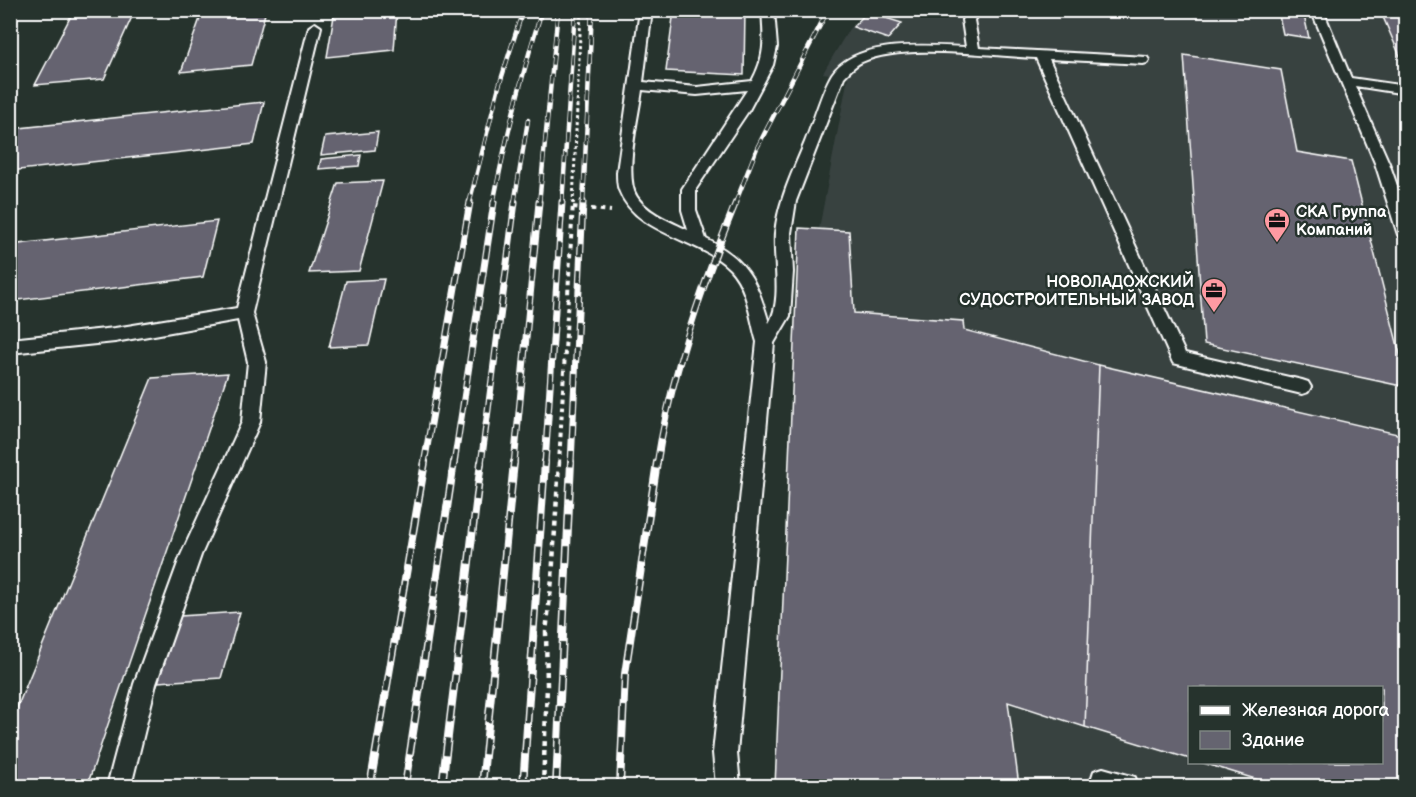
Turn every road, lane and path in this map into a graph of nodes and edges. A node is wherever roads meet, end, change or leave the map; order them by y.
1 (581, 10) edge
2 (646, 10) edge
3 (768, 10) edge
4 (976, 10) edge
5 (1317, 10) edge
6 (315, 27) dead end
7 (973, 51) junction
8 (1041, 55) junction
9 (1143, 60) dead end
10 (1348, 81) junction
11 (756, 84) junction
12 (637, 85) junction
13 (1406, 90) edge
14 (573, 207) junction
15 (638, 208) junction
16 (1406, 235) edge
17 (699, 240) junction
18 (244, 314) junction
19 (766, 342) junction
20 (10, 346) edge
21 (1302, 387) dead end
22 (119, 786) edge
23 (543, 786) edge
24 (728, 786) edge

1 - 14 path
2 - 12 lane
3 - 11 lane
4 - 7 lane
5 - 10 lane
6 - 18 lane
7 - 8 lane
7 - 19 lane
8 - 9 lane
8 - 21 lane
10 - 13 lane
10 - 16 lane
11 - 12 lane
11 - 17 lane
12 - 15 lane
14 - 15 path
14 - 23 path
15 - 17 lane
17 - 19 lane
18 - 20 lane
18 - 22 lane
19 - 24 lane

